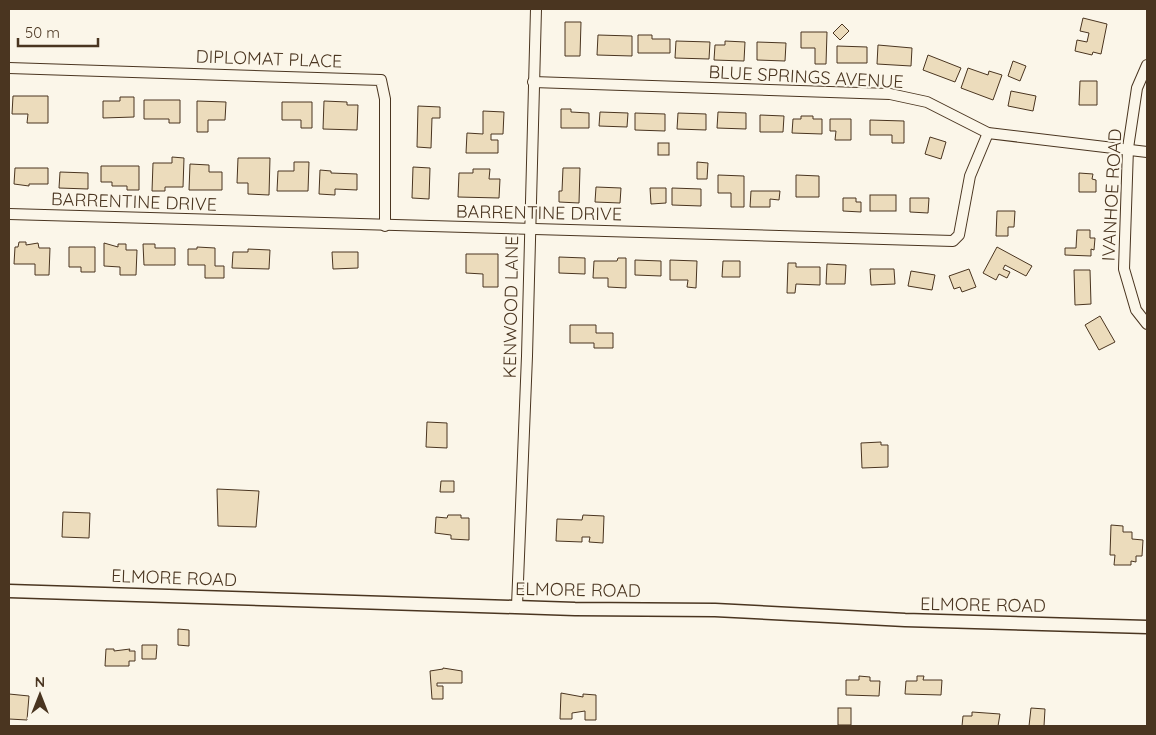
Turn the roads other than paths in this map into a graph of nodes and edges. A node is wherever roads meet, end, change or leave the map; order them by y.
1 (536, 9) edge
2 (1147, 65) edge
3 (9, 68) edge
4 (533, 82) junction
5 (988, 133) junction
6 (1128, 148) junction
7 (1147, 152) edge
8 (9, 214) edge
9 (385, 226) junction
10 (529, 229) junction
11 (1147, 324) edge
12 (9, 591) edge
13 (517, 606) junction
14 (1147, 626) edge

1 - 4 street, KENWOOD LANE
2 - 6 street, IVANHOE ROAD
3 - 9 street, DIPLOMAT PLACE
4 - 5 street, BLUE SPRINGS AVENUE
4 - 10 street, KENWOOD LANE
5 - 6 street, BLUE SPRINGS AVENUE
5 - 10 street, BARRENTINE DRIVE
6 - 7 street, BLUE SPRINGS AVENUE
6 - 11 street, IVANHOE ROAD
8 - 9 street, BARRENTINE DRIVE
9 - 10 street, BARRENTINE DRIVE
10 - 13 street, KENWOOD LANE
12 - 13 street, ELMORE ROAD
13 - 14 street, ELMORE ROAD

